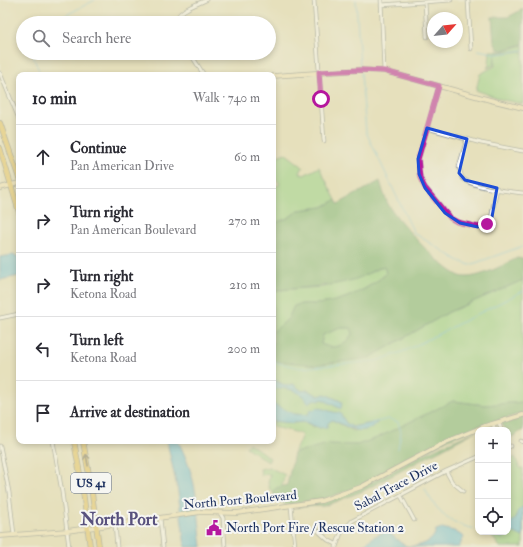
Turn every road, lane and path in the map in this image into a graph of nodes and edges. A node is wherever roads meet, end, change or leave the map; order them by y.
1 (206, 0) edge
2 (314, 0) edge
3 (381, 0) edge
4 (451, 0) edge
5 (468, 0) edge
6 (425, 2) junction
7 (381, 5) junction
8 (178, 16) edge
9 (427, 37) dead end
10 (471, 49) dead end
11 (194, 60) edge
12 (384, 71) junction
13 (202, 72) edge
14 (319, 72) junction
15 (0, 73) edge
16 (276, 76) edge
17 (439, 86) junction
18 (523, 108) edge
19 (16, 112) edge
20 (0, 123) edge
21 (427, 128) junction
22 (467, 139) junction
23 (324, 141) dead end
24 (0, 148) edge
25 (523, 151) edge
26 (16, 169) edge
27 (16, 184) edge
28 (12, 185) junction
29 (0, 188) edge
30 (498, 188) junction
31 (523, 193) edge
32 (16, 200) edge
33 (16, 315) edge
34 (0, 318) edge
35 (523, 415) edge
36 (499, 422) junction
37 (493, 424) junction
38 (494, 427) edge
39 (500, 427) edge
40 (53, 444) edge
41 (74, 444) edge
42 (83, 444) edge
43 (0, 446) edge
44 (475, 459) edge
45 (446, 472) junction
46 (463, 491) dead end
47 (401, 496) junction
48 (291, 506) junction
49 (220, 513) junction
50 (160, 518) junction
51 (414, 520) dead end
52 (115, 524) junction
53 (96, 526) junction
54 (88, 528) junction
55 (316, 529) dead end
56 (67, 531) junction
57 (14, 535) junction
58 (0, 536) edge
59 (336, 546) edge
60 (68, 547) edge
61 (90, 547) edge
62 (98, 547) edge
63 (117, 547) edge
64 (163, 547) edge
65 (225, 547) edge
66 (295, 547) edge

1 - 8 street
2 - 14 street
3 - 7 street
4 - 6 street
5 - 10 street
6 - 7 street
6 - 9 street
7 - 12 street
11 - 13 street
12 - 14 street
12 - 17 street
14 - 16 street
14 - 23 street
15 - 19 street
17 - 18 street
17 - 21 street
20 - 26 main road
21 - 22 street
21 - 30 street
22 - 25 street
22 - 30 street
24 - 28 main road
27 - 28 street
28 - 29 street
28 - 32 main road
30 - 31 street
33 - 34 street
35 - 36 street, North Port Boulevard
36 - 37 street, North Port Boulevard
36 - 39 street
37 - 38 street
37 - 48 street, North Port Boulevard
40 - 56 street
41 - 54 main road, US 41
53 -> 42 main road, US 41
43 - 57 street
44 - 45 street, Sabal Trace Drive
45 - 46 street
45 - 47 street, Sabal Trace Drive
47 - 51 street
47 - 59 street, Sabal Trace Drive
48 - 49 street, North Port Boulevard
48 - 66 street
49 - 50 street, North Port Boulevard
49 - 65 street
50 - 52 street, North Port Boulevard
50 - 64 street
52 - 53 street, North Port Boulevard
52 - 63 street
53 - 54 street, North Port Boulevard
53 - 62 main road, US 41
54 - 56 street, North Port Boulevard
54 - 61 main road, US 41
55 - 59 street
56 - 57 street, North Port Boulevard
56 - 60 street
57 - 58 street, North Port Boulevard

